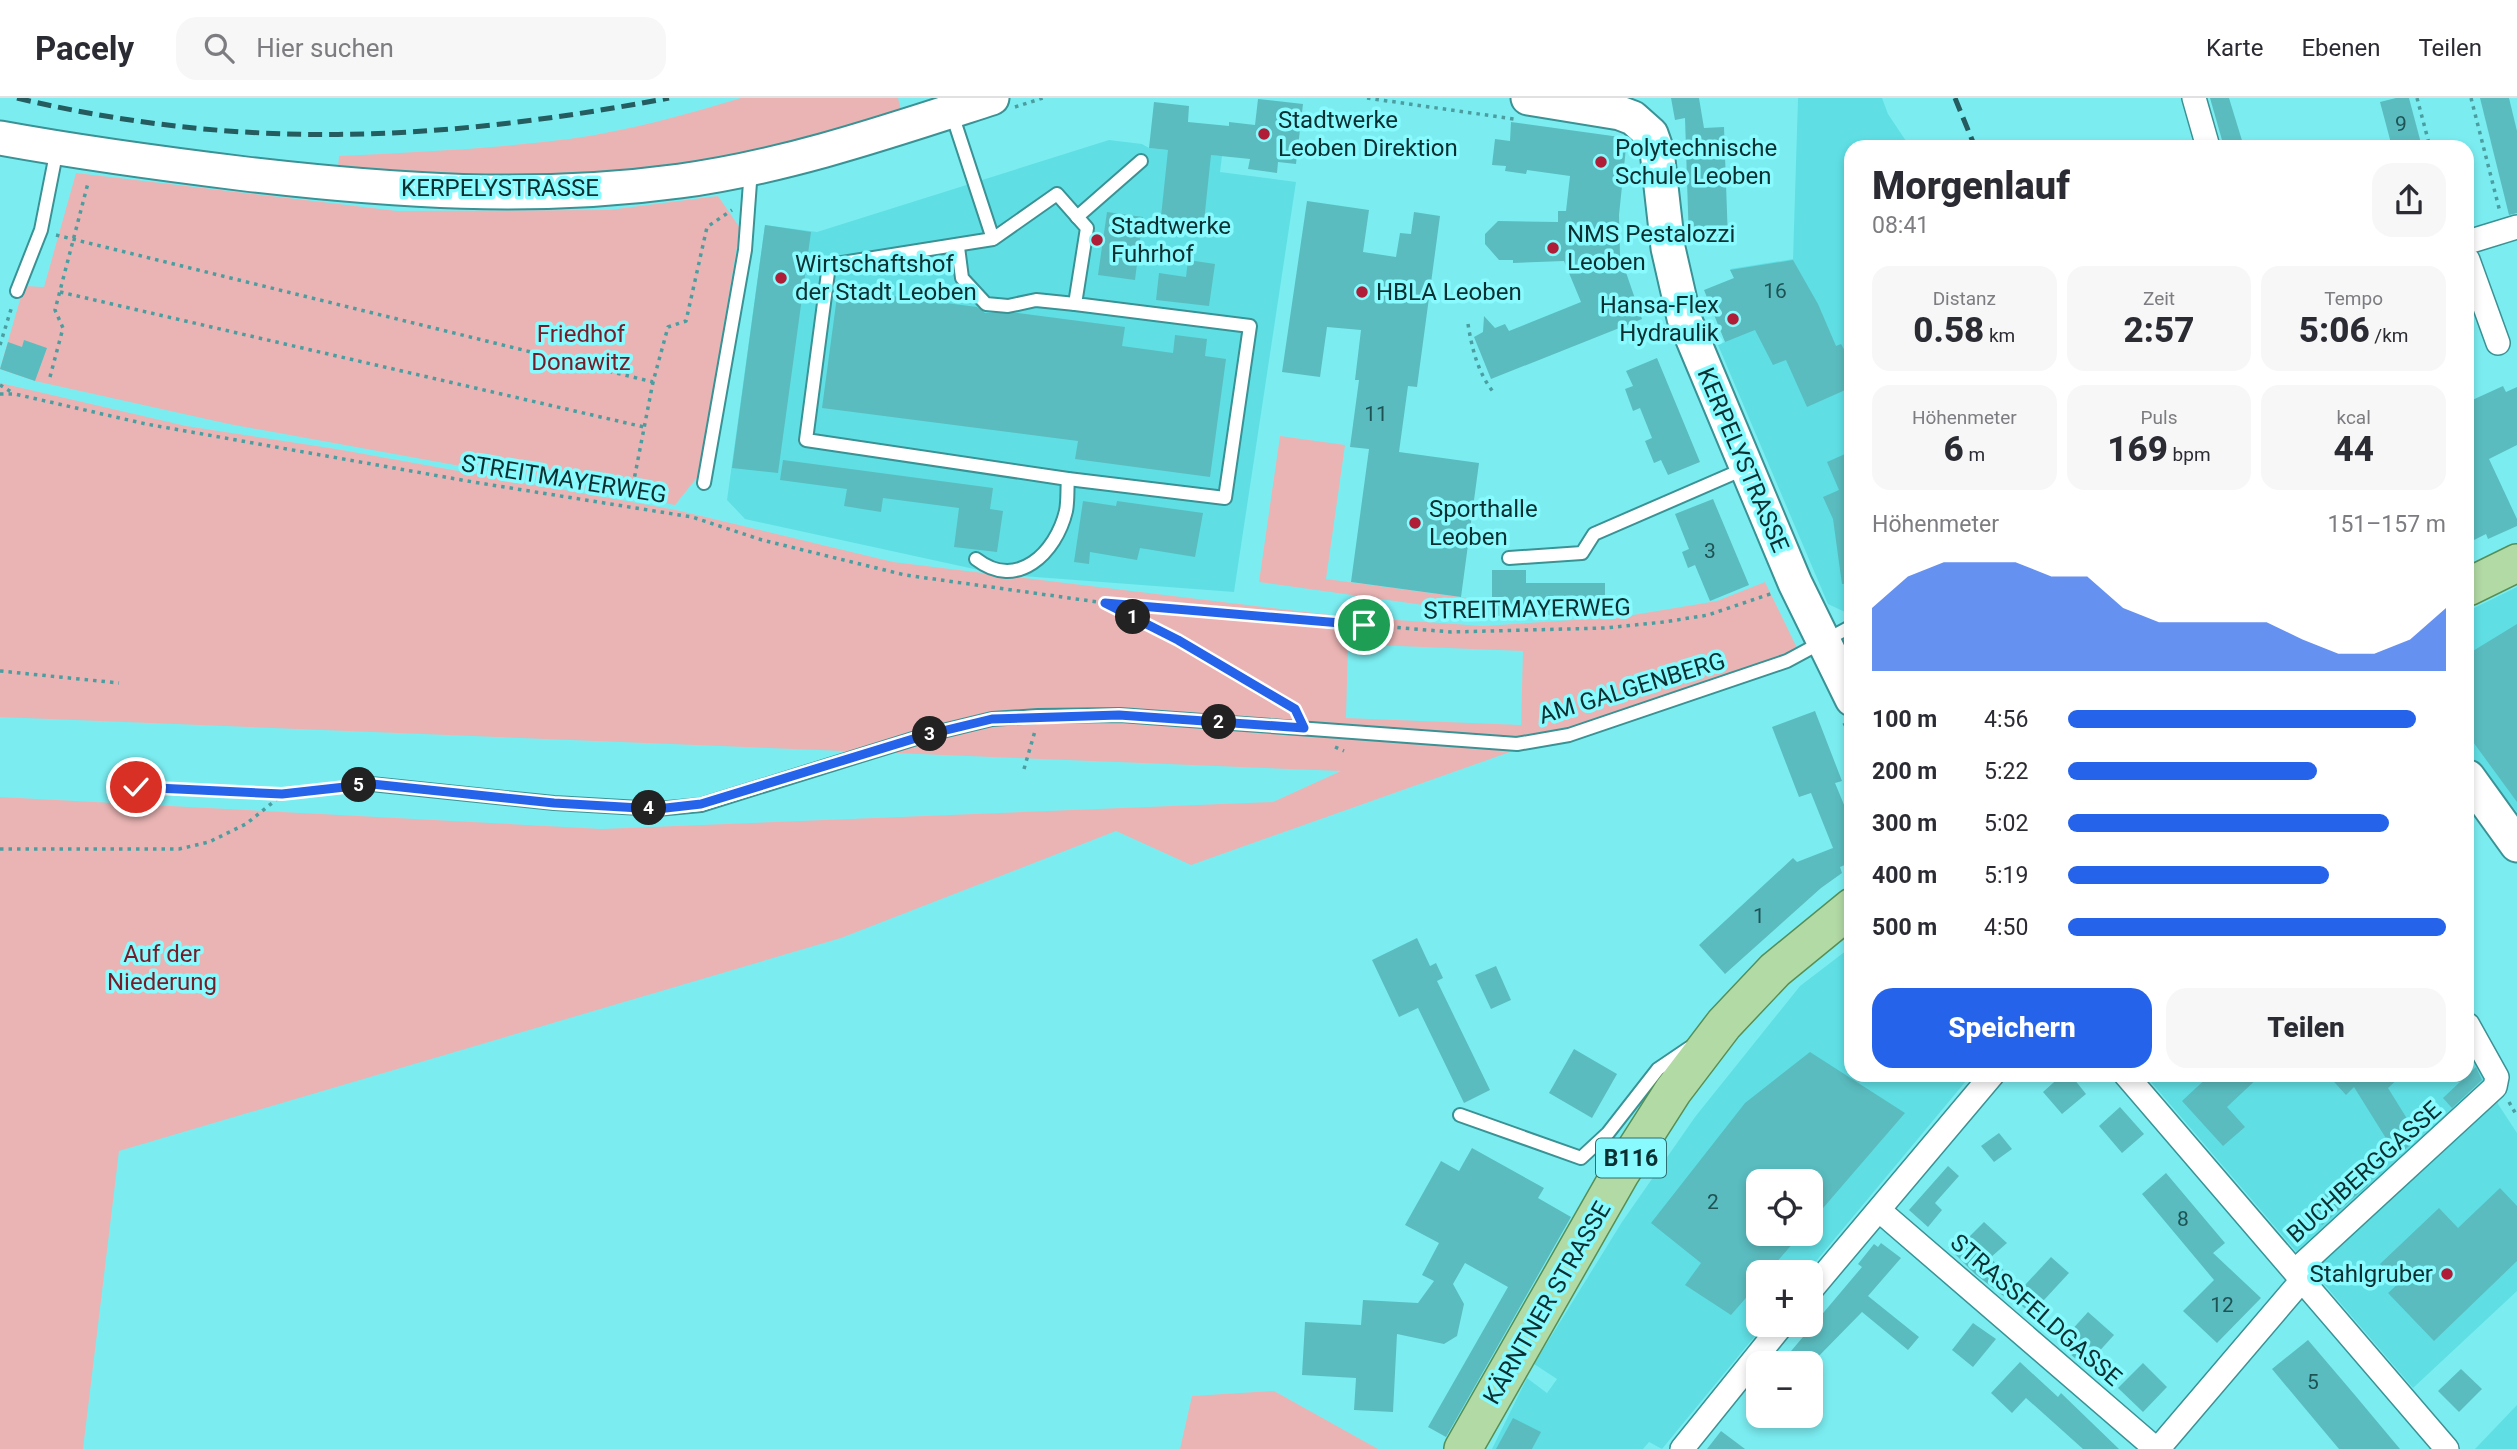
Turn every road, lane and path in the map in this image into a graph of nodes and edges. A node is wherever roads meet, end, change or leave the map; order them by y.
1 (992, 98) edge
2 (1367, 98) edge
3 (2194, 98) edge
4 (2417, 98) edge
5 (2471, 98) edge
6 (1622, 106) edge
7 (1526, 109) edge
8 (951, 111) junction
9 (0, 138) edge
10 (2206, 140) edge
11 (2428, 140) edge
12 (57, 149) junction
13 (1141, 161) dead end
14 (751, 182) junction
15 (88, 183) dead end
16 (1077, 217) junction
17 (2511, 229) edge
18 (41, 230) junction
19 (993, 239) junction
20 (74, 240) junction
21 (2474, 240) edge
22 (958, 247) junction
23 (2474, 277) edge
24 (17, 291) joint
25 (60, 292) junction
26 (1075, 304) junction
27 (1468, 324) dead end
28 (2498, 343) dead end
29 (0, 345) edge
30 (50, 377) dead end
31 (653, 382) junction
32 (0, 385) edge
33 (0, 394) edge
34 (15, 394) junction
35 (1495, 394) dead end
36 (645, 427) junction
37 (1746, 468) junction
38 (1068, 479) junction
39 (704, 483) dead end
40 (634, 485) dead end
41 (1509, 558) dead end
42 (976, 559) dead end
43 (2517, 563) edge
44 (1795, 583) junction
45 (2474, 584) edge
46 (1105, 603) junction
47 (1844, 630) edge
48 (1822, 642) junction
49 (0, 671) edge
50 (119, 683) dead end
51 (1844, 703) edge
52 (1038, 716) junction
53 (1304, 728) junction
54 (1024, 769) dead end
55 (372, 784) joint
56 (2474, 785) edge
57 (136, 787) dead end
58 (282, 794) junction
59 (2517, 845) edge
60 (0, 849) edge
61 (1844, 914) edge
62 (1724, 1024) junction
63 (2474, 1037) edge
64 (1986, 1082) edge
65 (2132, 1082) edge
66 (1460, 1115) dead end
67 (1880, 1211) junction
68 (1823, 1276) edge
69 (2299, 1276) junction
70 (1772, 1337) edge
71 (1463, 1449) edge
72 (1682, 1449) edge
73 (2157, 1449) edge
74 (2447, 1449) edge

1 - 8 main road, KERPELYSTRASSE
2 - 7 path
3 - 10 street
4 - 11 path
5 - 17 path
6 - 7 main road, KERPELYSTRASSE
6 - 37 main road, KERPELYSTRASSE
8 - 14 main road, KERPELYSTRASSE
8 - 19 lane
9 - 12 main road, KERPELYSTRASSE
12 - 14 main road, KERPELYSTRASSE
12 - 18 lane
13 - 16 lane
14 - 31 path
14 - 39 lane
15 - 20 path
16 - 19 lane
16 - 26 lane
17 - 21 street
18 - 20 path
18 - 24 lane
19 - 22 lane
20 - 25 path
20 - 31 path
22 - 26 lane
22 - 38 lane
23 - 28 street
24 - 29 path
25 - 30 path
25 - 36 path
26 - 38 lane
27 - 35 path
31 - 36 path
32 - 34 path
33 - 34 path
34 - 46 path, STREITMAYERWEG
36 - 40 path
37 - 41 lane
37 - 44 main road, KERPELYSTRASSE
38 - 42 lane
43 - 45 main road
44 - 46 path, STREITMAYERWEG
44 - 48 main road, KERPELYSTRASSE
46 - 53 path, STREITMAYERWEG
47 - 48 lane, AM GALGENBERG
48 - 51 main road, KERPELYSTRASSE
48 - 53 lane, AM GALGENBERG
49 - 50 path
52 - 53 lane, AM GALGENBERG
52 - 54 path
52 - 55 lane, AM GALGENBERG
55 - 58 path
56 - 59 main road
57 - 58 path
58 - 60 path
61 - 62 main road, KÄRNTNER STRASSE / B116
62 - 66 lane
62 - 71 main road, KÄRNTNER STRASSE / B116
63 - 69 street, BUCHBERGGASSE
64 - 67 street
65 - 69 street
67 - 68 street
67 - 73 street, STRASSFELDGASSE
69 - 73 street, BUCHBERGGASSE
69 - 74 street
70 - 72 street

